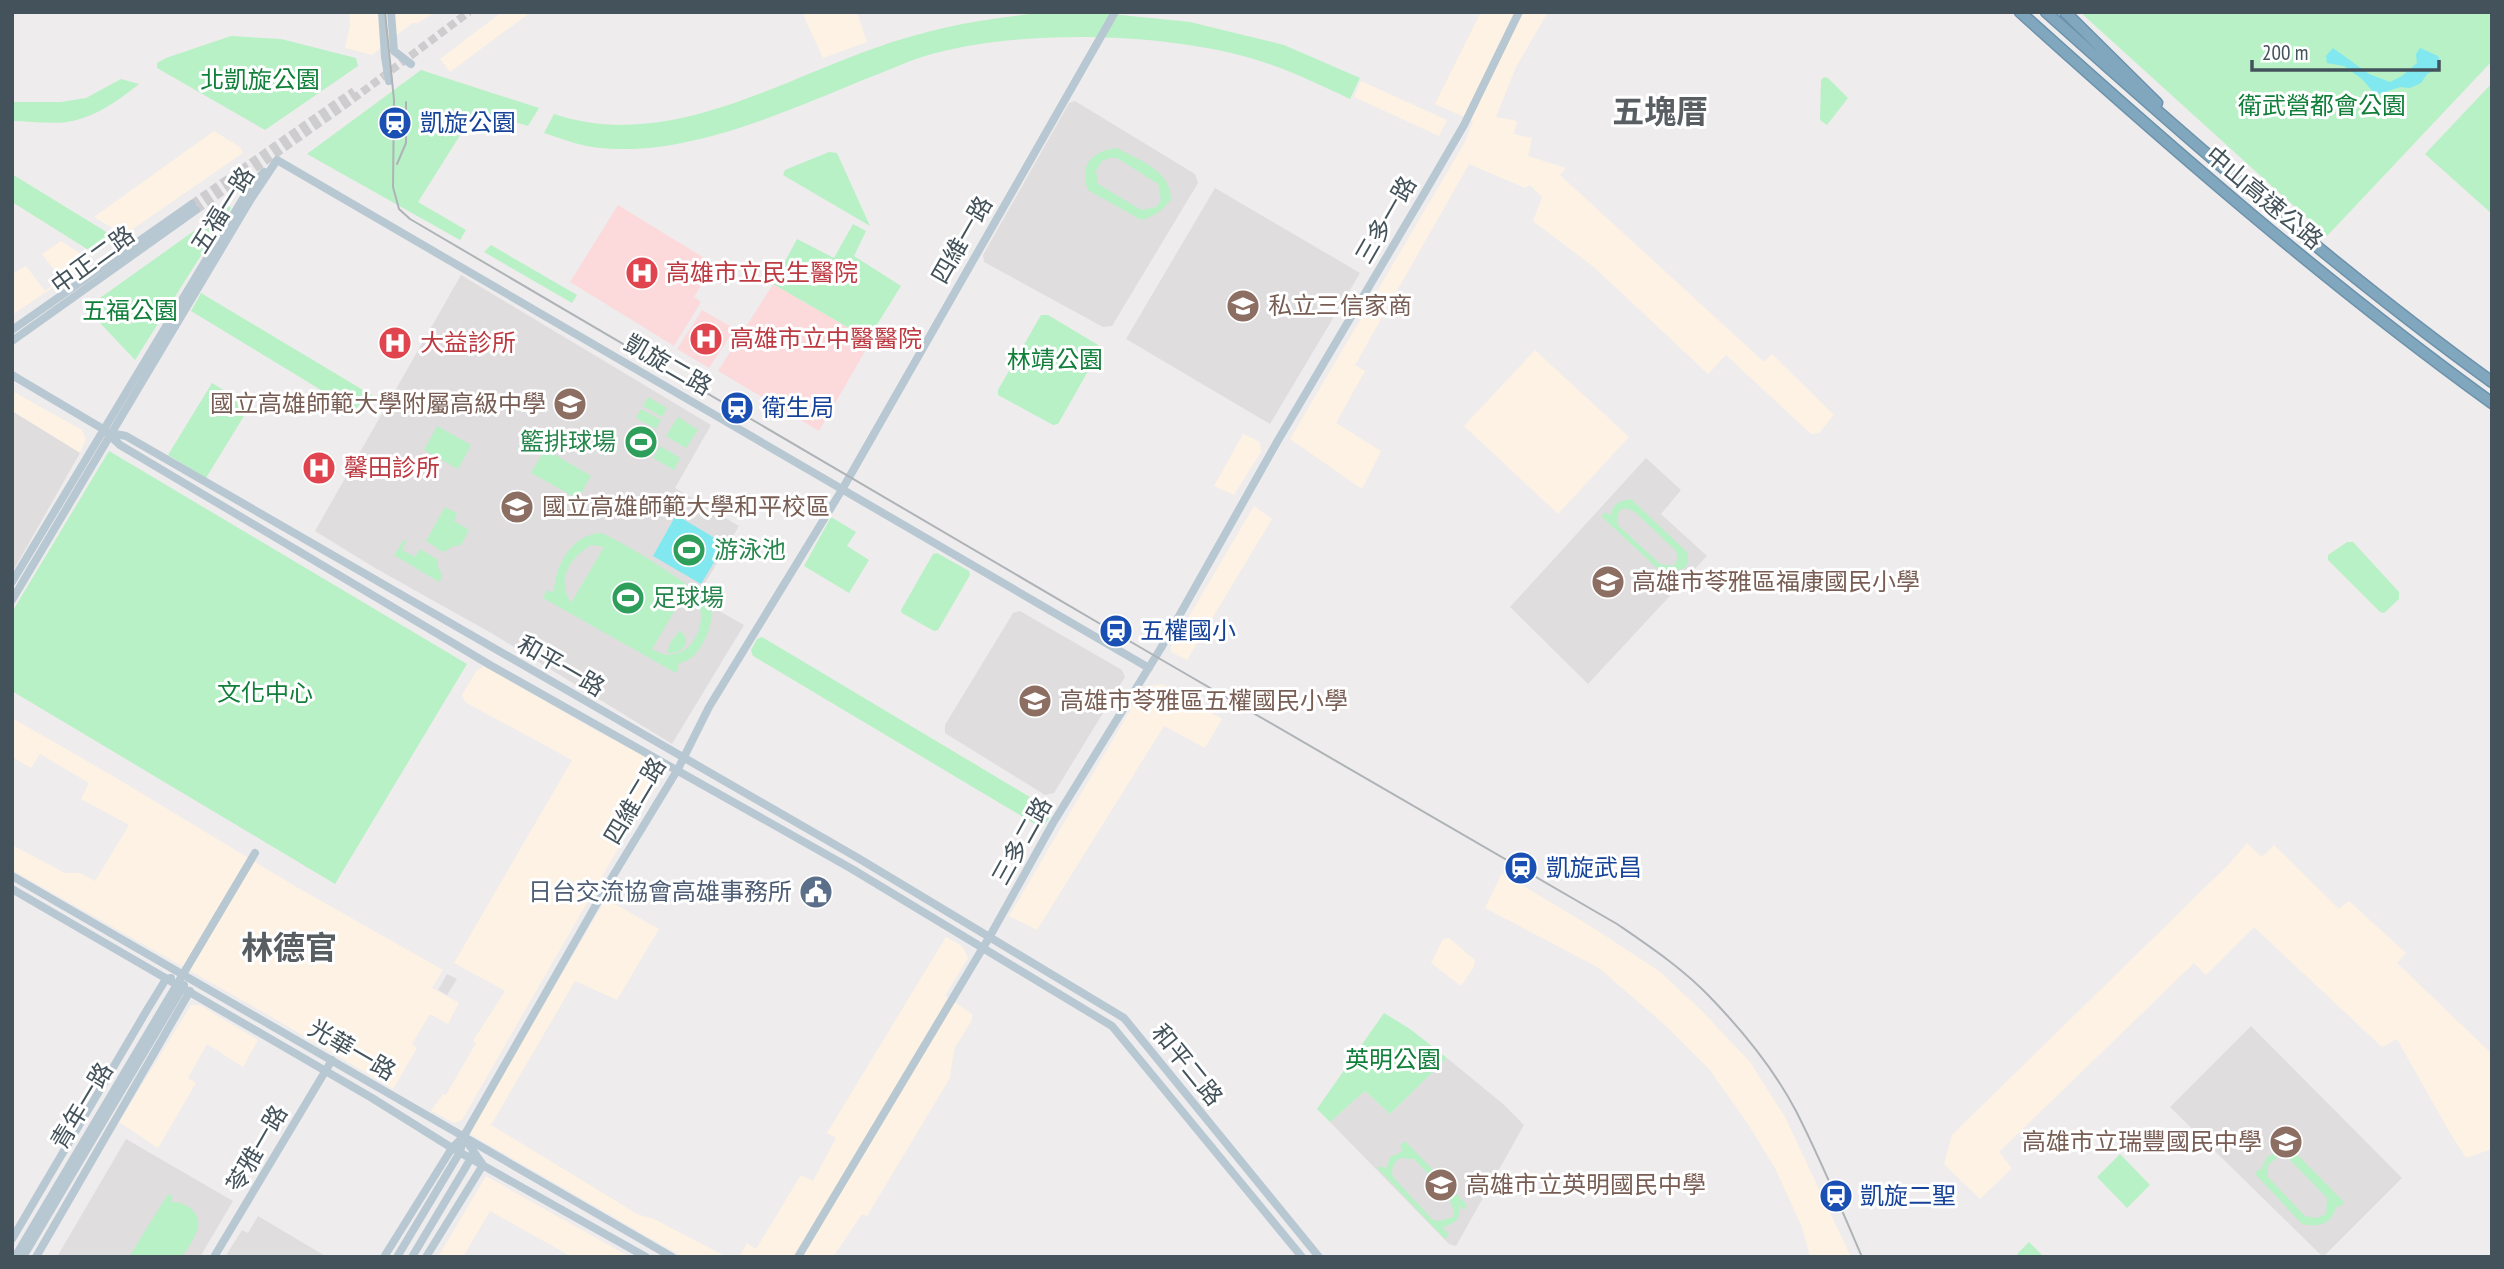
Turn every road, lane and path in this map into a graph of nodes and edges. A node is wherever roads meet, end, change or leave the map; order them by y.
1 (383, 12) edge
2 (391, 12) edge
3 (1115, 12) edge
4 (1519, 12) edge
5 (2020, 12) edge
6 (2046, 12) edge
7 (2065, 12) edge
8 (411, 64) dead end
9 (388, 81) dead end
10 (276, 160) joint
11 (2215, 160) junction
12 (12, 330) edge
13 (12, 341) edge
14 (12, 375) edge
15 (2492, 382) edge
16 (2492, 403) edge
17 (107, 431) junction
18 (1277, 442) joint
19 (843, 488) junction
20 (12, 582) edge
21 (12, 600) edge
22 (1149, 668) junction
23 (684, 758) junction
24 (678, 769) junction
25 (255, 853) dead end
26 (12, 876) edge
27 (12, 889) edge
28 (990, 936) junction
29 (984, 947) junction
30 (184, 975) junction
31 (166, 979) junction
32 (184, 989) junction
33 (332, 1060) junction
34 (325, 1072) junction
35 (464, 1136) junction
36 (456, 1150) junction
37 (471, 1158) junction
38 (483, 1165) junction
39 (52, 1173) junction
40 (64, 1181) junction
41 (76, 1188) junction
42 (12, 1239) edge
43 (15, 1256) edge
44 (23, 1257) edge
45 (36, 1257) edge
46 (214, 1257) edge
47 (384, 1257) edge
48 (397, 1257) edge
49 (412, 1257) edge
50 (426, 1257) edge
51 (646, 1257) edge
52 (672, 1257) edge
53 (798, 1257) edge
54 (1302, 1257) edge
55 (1319, 1257) edge

1 - 9 street
2 - 8 street
3 - 19 street, 四維一路
4 - 18 street, 三多一路
5 - 16 highway, 中山高速公路
6 - 11 highway, 中山高速公路
7 - 11 highway
10 - 17 street, 五福一路
10 - 19 street, 凱旋二路
11 - 15 highway, 中山高速公路
12 - 13 street, 中正二路
14 - 17 street, 和平一路
17 - 20 street, 五福一路
17 - 21 street, 五福一路
17 - 23 street, 和平一路
17 - 24 street, 和平一路
18 - 22 street, 三多二路
19 - 22 street, 凱旋二路
19 - 23 street, 四維二路
22 - 28 street, 三多二路
23 - 24 street, 四維二路
23 - 28 street, 和平一路
24 - 29 street, 和平一路
24 - 35 street, 四維二路
25 - 30 street, 青年一路
26 - 30 street, 光華一路
27 - 31 street, 光華一路
28 - 29 street, 三多二路
28 - 55 street, 和平二路
29 - 53 street, 三多二路
29 - 54 street, 和平二路
30 - 31 street
30 - 32 street
30 - 32 street, 青年一路
30 - 33 street, 光華一路
31 - 32 street, 光華一路
31 - 39 street, 青年一路
32 - 34 street, 光華一路
32 - 40 street, 青年一路
32 - 41 street, 青年一路
33 - 34 street, 苓雅一路
33 - 35 street, 光華一路
34 - 36 street, 光華一路
34 - 46 street, 苓雅一路
35 - 36 street, 四維二路
35 - 37 street
35 - 38 street
35 - 52 street, 光華一路
36 - 37 street, 光華一路
36 - 47 street, 四維二路
36 - 48 street, 四維二路
37 - 38 street, 光華一路
37 - 49 street
38 - 50 street
38 - 51 street, 光華一路
39 - 40 street
39 - 42 street, 青年一路
40 - 41 street
40 - 43 street, 青年一路
40 - 44 street, 青年一路
41 - 45 street, 青年一路

